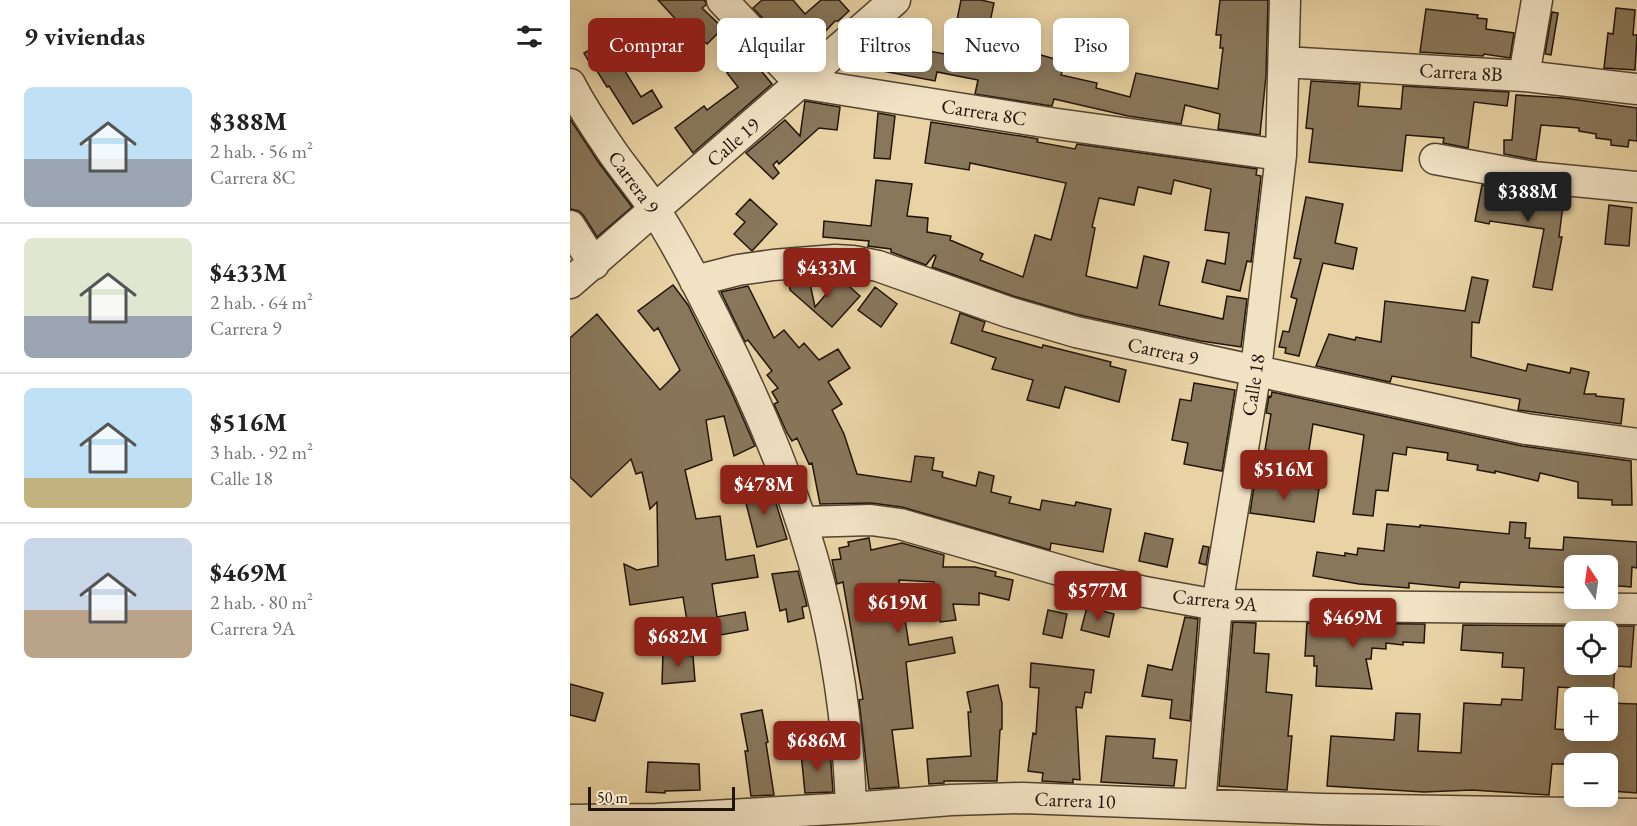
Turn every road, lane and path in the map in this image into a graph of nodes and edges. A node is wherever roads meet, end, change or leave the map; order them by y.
1 (722, 0) edge
2 (895, 0) edge
3 (1285, 0) edge
4 (1537, 0) edge
5 (1284, 62) junction
6 (1524, 76) junction
7 (800, 82) junction
8 (570, 84) edge
9 (1637, 89) edge
10 (1281, 155) junction
11 (1435, 159) dead end
12 (1637, 187) edge
13 (655, 210) junction
14 (570, 226) edge
15 (594, 264) junction
16 (695, 281) junction
17 (570, 283) edge
18 (1256, 370) junction
19 (1637, 444) edge
20 (803, 522) junction
21 (1217, 604) junction
22 (1637, 609) edge
23 (1200, 804) junction
24 (851, 808) junction
25 (1637, 814) edge
26 (574, 815) edge
27 (1321, 817) edge
28 (1353, 818) edge
29 (646, 823) edge

1 - 7 street
2 - 7 street, Calle 19
3 - 5 street, Calle 18
4 - 6 street
5 - 6 street, Carrera 8B
5 - 10 street, Calle 18
6 - 9 street, Carrera 8B
7 - 10 street, Carrera 8C
7 - 13 street, Calle 19
8 - 13 street, Carrera 9
10 - 18 street, Calle 18
11 - 12 street
13 - 15 street, Calle 19
13 - 16 street, Carrera 9
14 - 15 street
15 - 17 street, Calle 19
16 - 18 street, Carrera 9
16 - 20 street, Carrera 9
18 - 19 street, Carrera 9
18 - 21 street, Calle 18
20 - 21 street, Carrera 9A
20 - 24 street, Carrera 9
21 - 22 street, Carrera 9A
21 - 23 street, Calle 18
23 - 24 street, Carrera 10
23 - 27 street, Carrera 10
24 - 29 street, Carrera 10
25 - 28 street, Carrera 10
26 - 29 street, Carrera 10
27 - 28 street, Carrera 10

